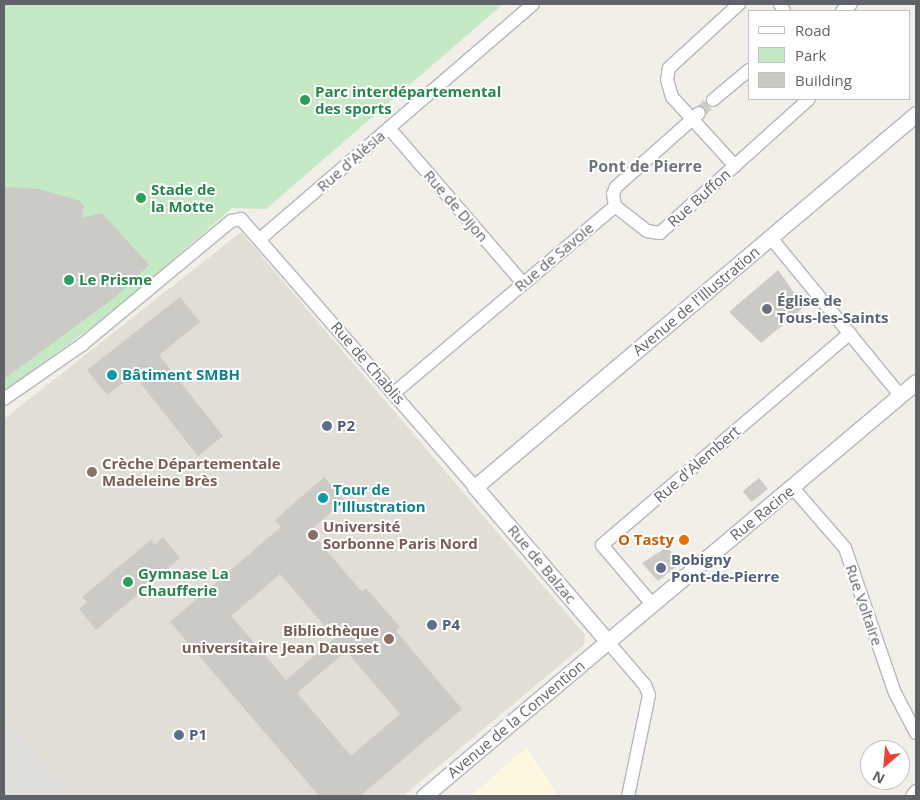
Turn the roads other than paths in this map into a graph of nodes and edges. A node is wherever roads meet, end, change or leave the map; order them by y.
1 (532, 4) edge
2 (739, 4) edge
3 (748, 71) edge
4 (713, 100) tunnel mouth
5 (808, 100) edge
6 (916, 114) edge
7 (696, 116) junction
8 (389, 128) junction
9 (735, 166) junction
10 (615, 206) junction
11 (771, 238) junction
12 (260, 239) junction
13 (523, 283) junction
14 (850, 333) junction
15 (916, 382) edge
16 (394, 393) junction
17 (900, 395) junction
18 (4, 399) edge
19 (476, 487) junction
20 (793, 488) junction
21 (652, 604) junction
22 (608, 642) junction
23 (916, 733) edge
24 (916, 791) edge
25 (424, 796) edge
26 (628, 796) edge
27 (912, 796) edge

1 - 8 street, Rue d'Alésia
2 - 7 street
3 - 4 street
5 - 9 street
6 - 11 street, Avenue de l'Illustration
7 - 9 street
7 - 10 street
8 - 12 street, Rue d'Alésia
8 - 13 street, Rue de Dijon
9 - 10 street, Rue Buffon
10 - 13 street, Rue de Savoie
11 - 14 street
11 - 19 street, Avenue de l'Illustration
12 - 16 street, Rue de Chablis
12 - 18 street, Rue de Chablis
13 - 16 street, Rue de Savoie
14 - 17 street
14 - 21 street, Rue d'Alembert
15 - 17 street, Rue Racine
16 - 19 street, Rue de Chablis
17 - 20 street, Rue Racine
19 - 22 street, Rue de Balzac
20 - 21 street, Rue Racine
20 - 23 street, Rue Voltaire
21 - 22 street, Rue Racine
22 - 25 street, Avenue de la Convention
22 - 26 street
24 - 27 street

